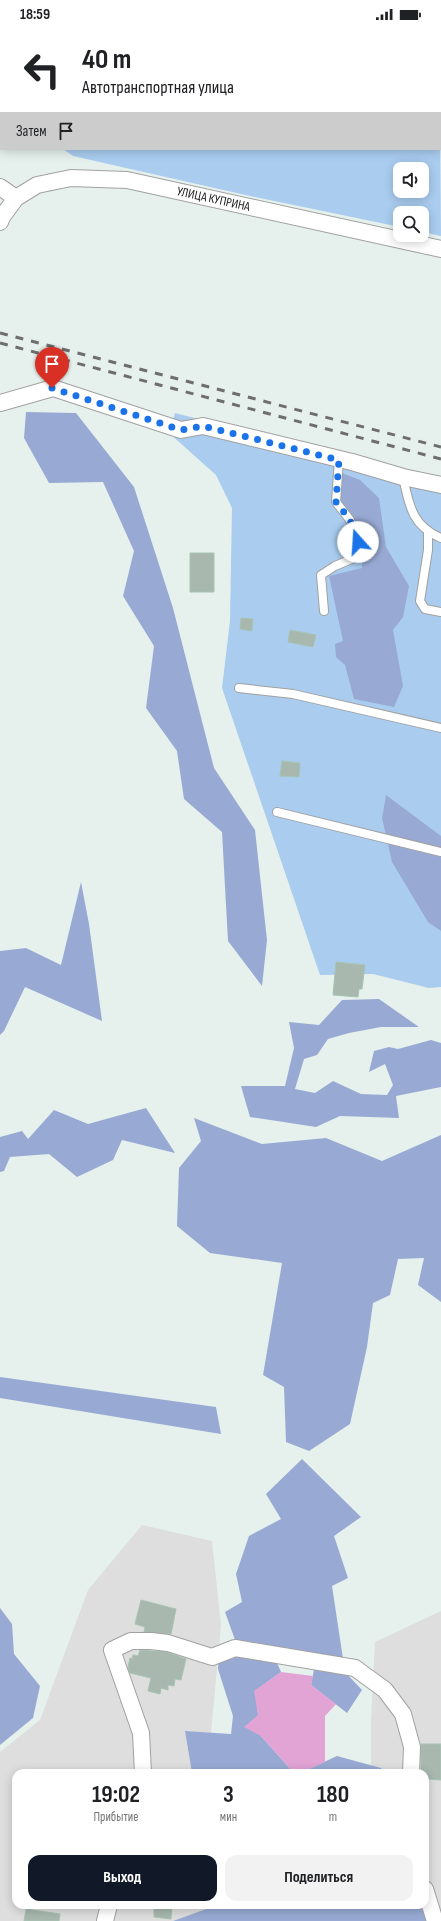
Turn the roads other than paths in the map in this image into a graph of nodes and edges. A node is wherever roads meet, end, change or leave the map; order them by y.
1 (0, 187) edge
2 (16, 198) junction
3 (0, 222) edge
4 (441, 249) edge
5 (0, 403) edge
6 (339, 460) junction
7 (403, 477) junction
8 (441, 485) edge
9 (428, 532) junction
10 (441, 538) edge
11 (324, 611) dead end
12 (441, 612) edge
13 (239, 688) dead end
14 (441, 728) edge
15 (278, 812) dead end
16 (441, 852) edge
17 (143, 1769) edge
18 (411, 1769) edge
19 (429, 1903) edge
20 (108, 1909) edge
21 (105, 1921) edge
22 (434, 1921) edge

1 - 2 street
2 - 3 street, УЛИЦА КУПРИНА
2 - 4 street, УЛИЦА КУПРИНА
5 - 6 street
6 - 7 street
6 - 11 lane
7 - 8 street
7 - 9 lane
9 - 10 lane
9 - 12 lane
13 - 14 lane
15 - 16 lane
17 - 18 street
19 - 22 street
20 - 21 street

